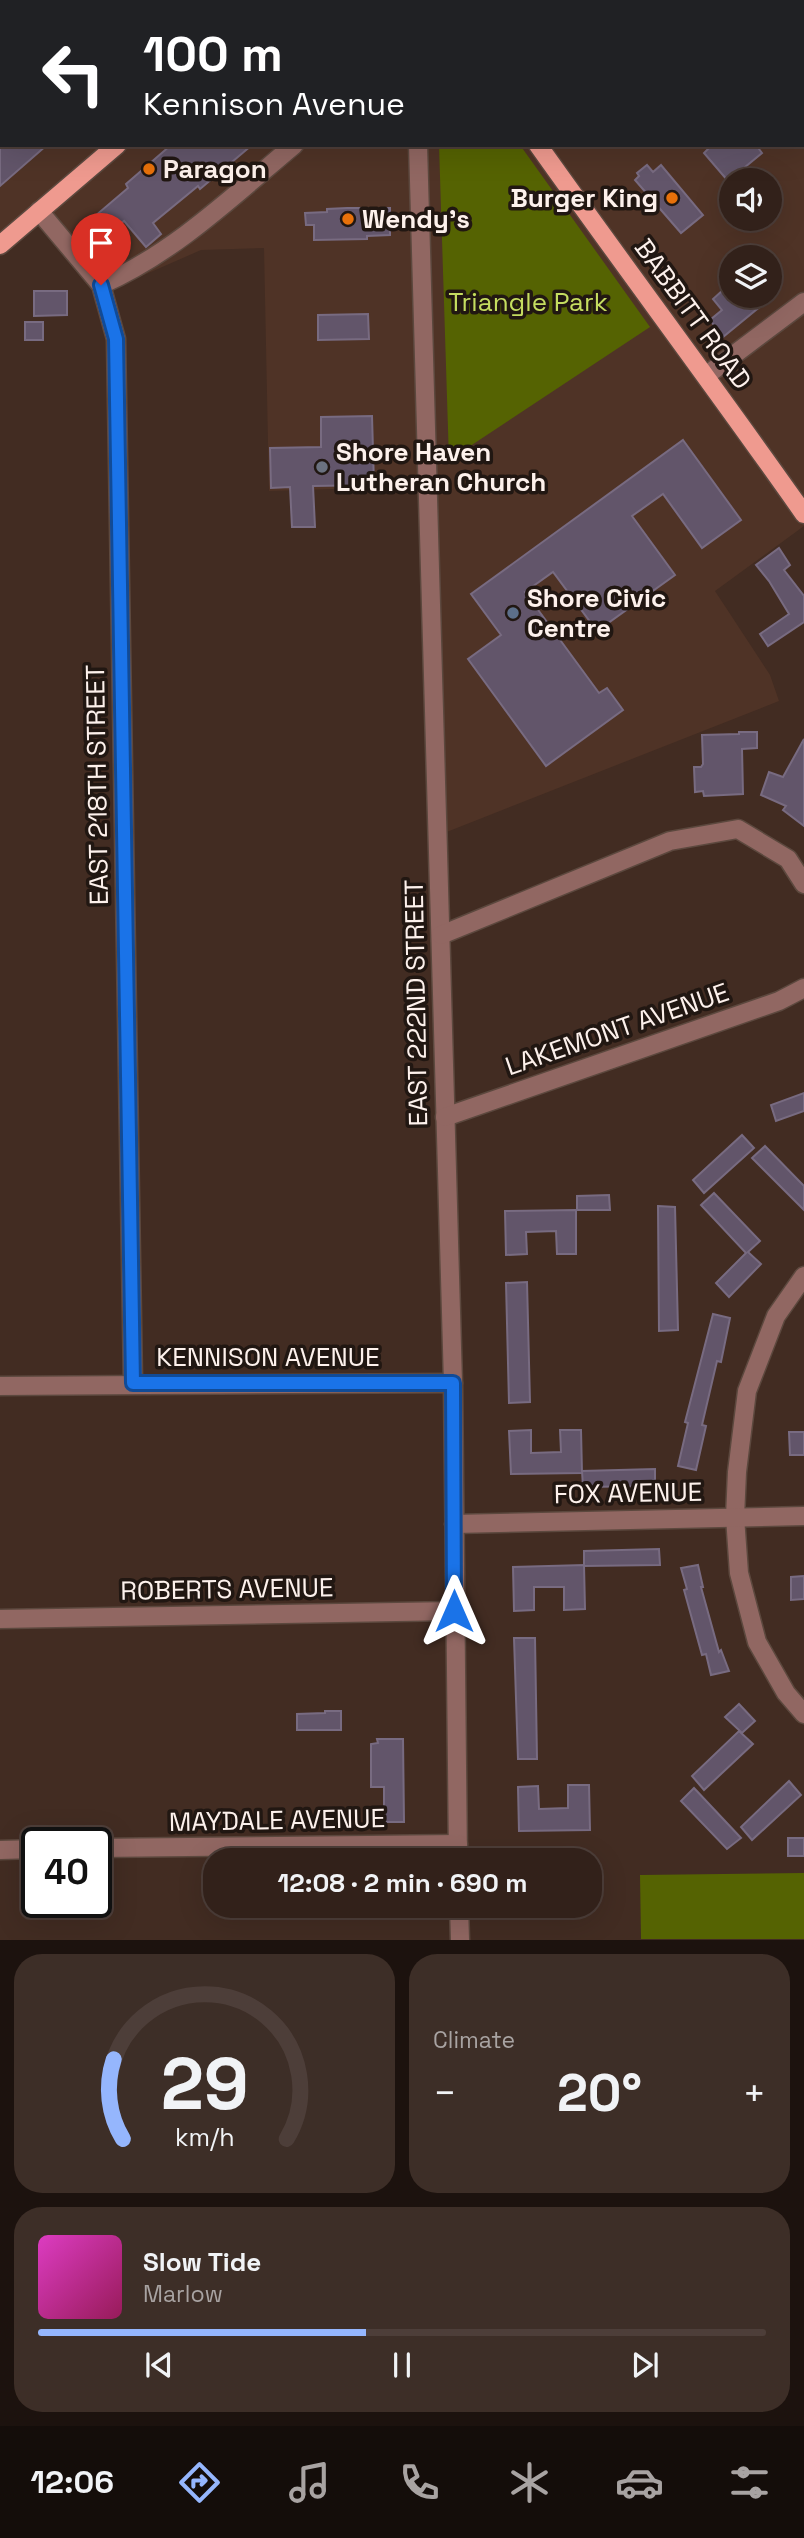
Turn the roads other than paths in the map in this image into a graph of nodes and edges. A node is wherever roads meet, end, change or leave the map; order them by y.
1 (114, 147) edge
2 (292, 147) edge
3 (418, 147) edge
4 (539, 147) edge
5 (39, 211) junction
6 (0, 245) edge
7 (101, 285) junction
8 (804, 302) edge
9 (707, 375) junction
10 (804, 514) edge
11 (804, 884) edge
12 (441, 935) junction
13 (804, 988) edge
14 (445, 1117) junction
15 (804, 1276) edge
16 (133, 1383) junction
17 (453, 1383) junction
18 (0, 1386) edge
19 (804, 1516) edge
20 (735, 1517) junction
21 (454, 1524) junction
22 (454, 1611) junction
23 (0, 1619) edge
24 (804, 1714) edge
25 (458, 1848) edge
26 (21, 1849) edge
27 (112, 1849) edge
28 (0, 1850) edge
29 (203, 1850) edge
30 (459, 1918) edge
31 (460, 1940) edge

1 - 5 main road
2 - 7 street
3 - 12 street, EAST 222ND STREET
4 - 9 main road, BABBITT ROAD
5 - 6 main road
5 - 7 street, EAST 218TH STREET
7 - 16 street, EAST 218TH STREET
8 - 9 street
9 - 10 main road, BABBITT ROAD
11 - 12 street
12 - 14 street, EAST 222ND STREET
13 - 14 street, LAKEMONT AVENUE
14 - 17 street, EAST 222ND STREET
15 - 20 street
16 - 17 street, KENNISON AVENUE
16 - 18 street, KENNISON AVENUE
17 - 21 street, EAST 222ND STREET
19 - 20 street, FOX AVENUE
20 - 21 street, FOX AVENUE
20 - 24 street
21 - 22 street, EAST 222ND STREET
22 - 23 street, ROBERTS AVENUE
22 - 25 street, EAST 222ND STREET
26 - 28 street
27 - 29 street, MAYDALE AVENUE
30 - 31 street

